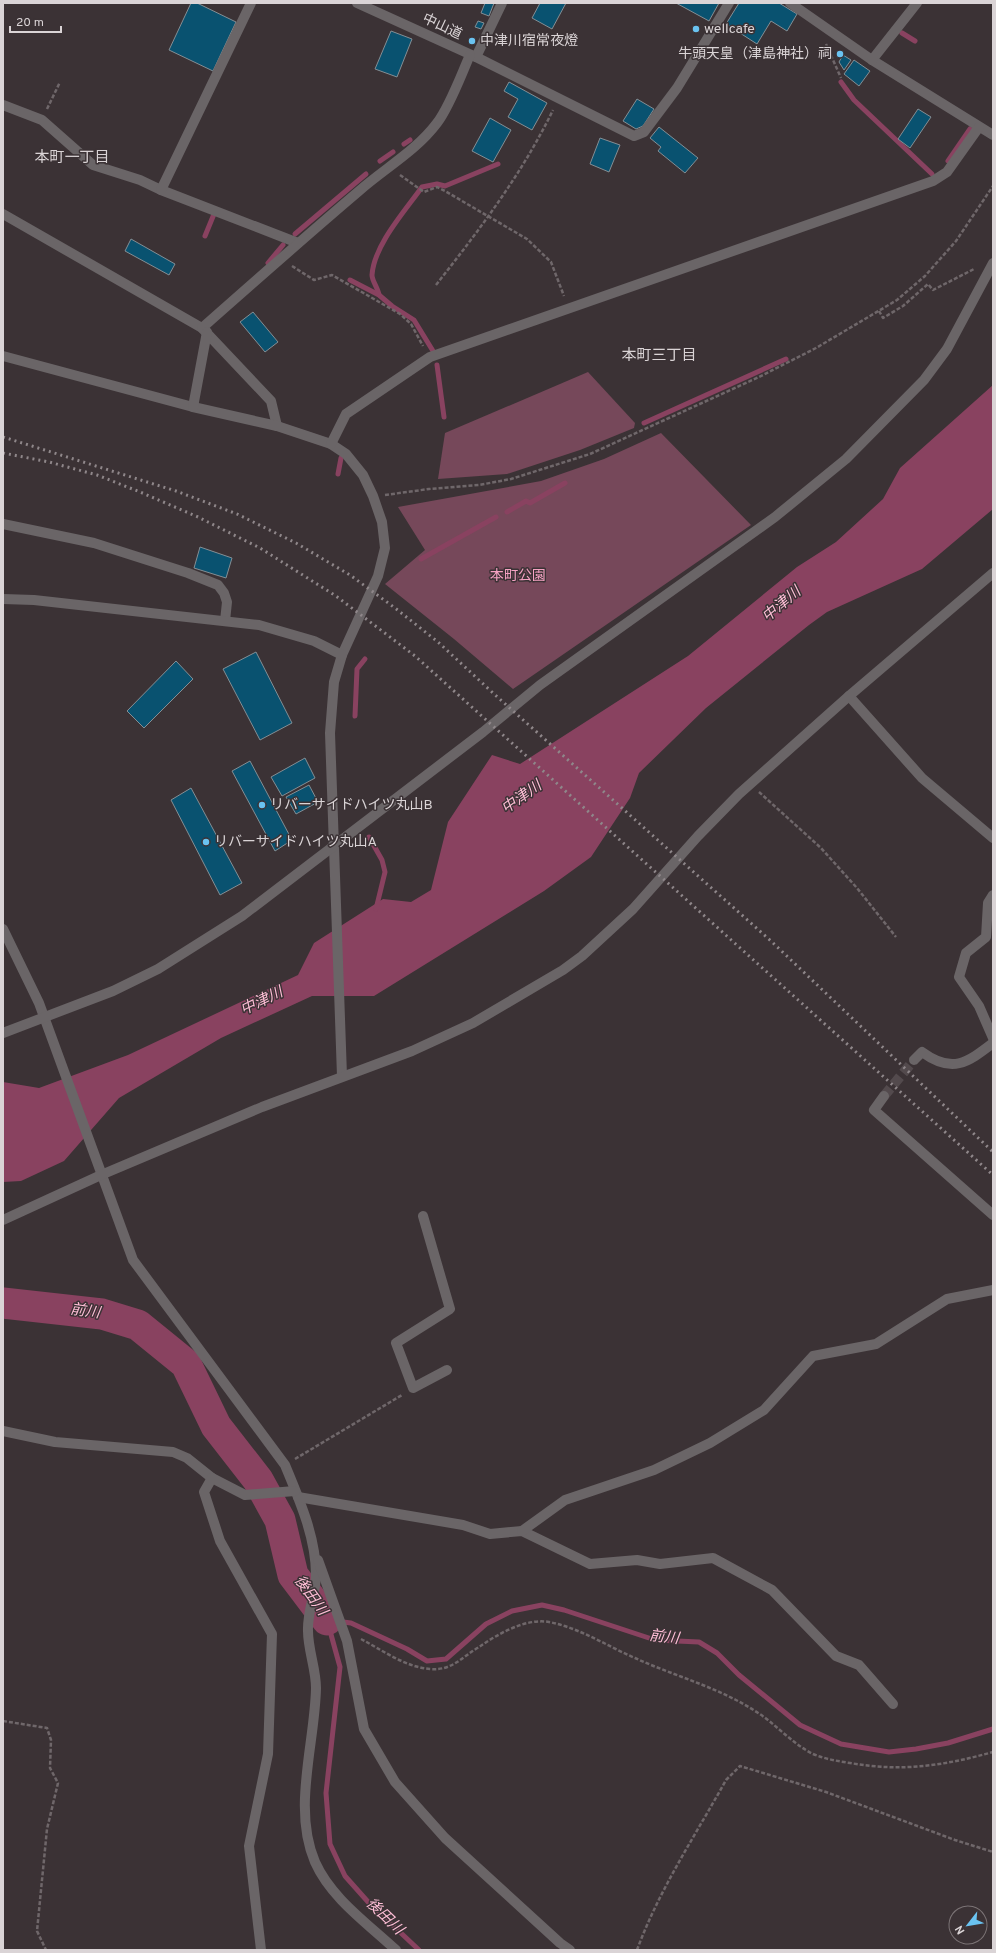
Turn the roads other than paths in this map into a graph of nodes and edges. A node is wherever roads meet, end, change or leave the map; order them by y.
1 (251, 3) edge
2 (357, 3) edge
3 (502, 3) edge
4 (729, 3) edge
5 (790, 3) edge
6 (917, 3) edge
7 (473, 56) junction
8 (872, 60) junction
9 (3, 105) edge
10 (979, 127) junction
11 (993, 135) edge
12 (161, 190) junction
13 (3, 214) edge
14 (298, 243) junction
15 (992, 264) edge
16 (204, 330) junction
17 (3, 356) edge
18 (193, 407) junction
19 (277, 426) junction
20 (331, 444) junction
21 (3, 524) edge
22 (993, 574) edge
23 (3, 599) edge
24 (225, 621) junction
25 (342, 655) junction
26 (849, 696) junction
27 (993, 838) edge
28 (334, 844) junction
29 (993, 895) edge
30 (3, 929) edge
31 (45, 1017) junction
32 (3, 1033) edge
33 (993, 1038) edge
34 (993, 1043) edge
35 (914, 1060) tunnel mouth
36 (342, 1076) junction
37 (884, 1096) tunnel mouth
38 (101, 1175) junction
39 (993, 1215) edge
40 (422, 1216) dead end
41 (3, 1220) edge
42 (993, 1290) edge
43 (447, 1370) dead end
44 (3, 1431) edge
45 (212, 1478) junction
46 (293, 1493) junction
47 (522, 1531) junction
48 (313, 1545) junction
49 (893, 1704) dead end
50 (261, 1950) edge
51 (396, 1950) edge
52 (570, 1950) edge

1 - 12 street
2 - 7 street, 中山道
3 - 7 street
4 - 7 street, 中山道
5 - 8 street
6 - 8 street
7 - 14 street
8 - 10 street
9 - 12 street
10 - 11 street
10 - 20 street
12 - 14 street
13 - 16 street
14 - 16 street
15 - 28 street
16 - 18 street
16 - 19 street
17 - 18 street
18 - 19 street
19 - 20 street
20 - 25 street
21 - 24 street
22 - 26 street
23 - 24 street
24 - 25 street
25 - 28 street
26 - 27 street
26 - 36 street
28 - 31 street
28 - 36 street
29 - 33 street
30 - 31 street
31 - 32 street
31 - 38 street
34 - 35 street
36 - 38 street
37 - 39 street
38 - 41 street
38 - 46 street
40 - 43 street
42 - 47 street
44 - 45 street
45 - 46 street
45 - 50 street
46 - 47 street
46 - 48 street
47 - 49 street
48 - 51 street
48 - 52 street

